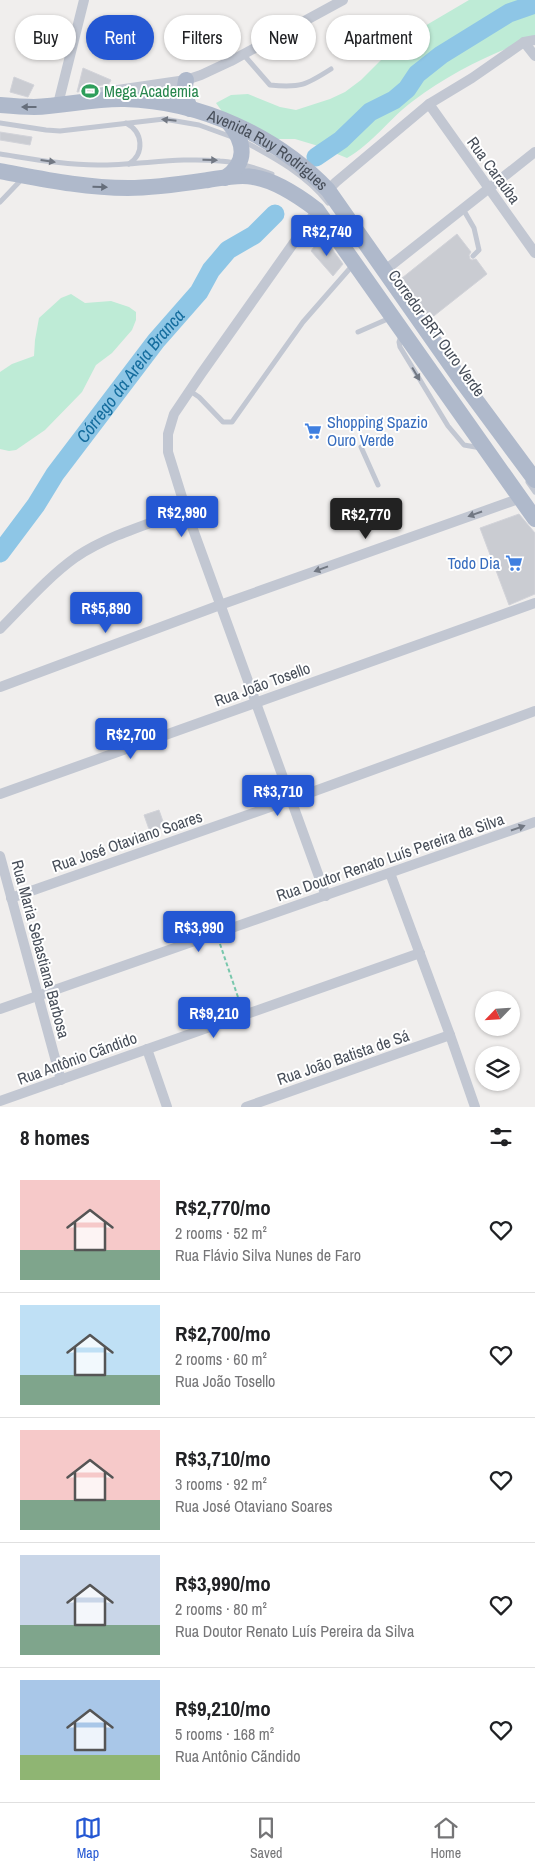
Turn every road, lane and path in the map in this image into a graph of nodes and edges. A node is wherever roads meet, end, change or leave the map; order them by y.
1 (84, 0) edge
2 (343, 0) edge
3 (535, 40) edge
4 (524, 42) junction
5 (243, 54) junction
6 (535, 56) edge
7 (331, 69) dead end
8 (186, 80) junction
9 (58, 102) junction
10 (0, 104) edge
11 (429, 104) junction
12 (190, 108) junction
13 (0, 123) edge
14 (126, 123) junction
15 (230, 123) junction
16 (240, 139) junction
17 (535, 152) edge
18 (0, 154) edge
19 (126, 165) junction
20 (240, 165) junction
21 (1, 174) edge
22 (26, 176) junction
23 (225, 178) junction
24 (280, 179) dead end
25 (289, 184) dead end
26 (297, 188) dead end
27 (489, 188) junction
28 (306, 193) dead end
29 (0, 202) edge
30 (325, 203) junction
31 (463, 209) junction
32 (535, 253) edge
33 (473, 256) dead end
34 (357, 261) junction
35 (381, 272) junction
36 (392, 317) junction
37 (358, 332) dead end
38 (190, 391) junction
39 (361, 447) dead end
40 (535, 480) edge
41 (378, 485) dead end
42 (530, 495) edge
43 (186, 510) junction
44 (535, 519) edge
45 (535, 603) edge
46 (220, 605) junction
47 (0, 629) edge
48 (0, 687) edge
49 (254, 702) junction
50 (535, 711) edge
51 (0, 794) edge
52 (290, 800) junction
53 (535, 822) edge
54 (0, 856) edge
55 (390, 872) junction
56 (326, 896) junction
57 (11, 898) junction
58 (217, 934) junction
59 (420, 953) junction
60 (38, 995) junction
61 (0, 1009) edge
62 (244, 1015) junction
63 (450, 1035) junction
64 (147, 1049) junction
65 (61, 1080) junction
66 (0, 1101) edge
67 (167, 1107) edge
68 (246, 1107) edge
69 (475, 1107) edge

1 - 9 street
2 - 5 street
3 - 4 street
4 - 6 street
4 - 11 street
5 - 7 lane
5 - 8 street
8 - 9 street
8 - 12 main road
9 -> 10 main road, Avenida Ruy Rodrigues
9 - 12 main road, Avenida Ruy Rodrigues
11 - 27 street, Rua Caraúba
11 - 30 street
12 - 15 main road, Avenida Ruy Rodrigues
13 - 14 lane
16 -> 14 lane
14 - 19 lane
15 - 16 main road
15 - 30 main road, Avenida Ruy Rodrigues
16 - 20 main road
16 - 30 lane
17 - 27 street
18 -> 19 lane
19 -> 20 lane
20 - 23 main road
20 - 24 lane
21 - 22 main road, Avenida Ruy Rodrigues
22 -> 23 main road, Avenida Ruy Rodrigues
22 - 29 lane
23 - 30 main road, Avenida Ruy Rodrigues
25 - 26 lane
27 - 31 street
27 - 32 street, Rua Caraúba
28 - 30 lane
30 - 34 main road, Avenida Ruy Rodrigues
30 - 35 main road, Avenida Ruy Rodrigues
30 - 38 street
31 - 33 lane
31 - 35 street
34 - 36 main road, Avenida Ruy Rodrigues
34 - 38 lane
35 - 40 main road, Avenida Ruy Rodrigues
35 - 42 lane, Corredor BRT Ouro Verde
36 - 37 lane
36 -> 42 main road, Avenida Ruy Rodrigues
38 - 43 street
39 - 41 lane
42 - 44 main road, Avenida Ruy Rodrigues
42 -> 46 street
43 - 46 street
43 - 47 street
45 - 49 street, Rua João Tosello
46 - 48 street
46 - 49 street
49 - 51 street, Rua João Tosello
49 - 52 street
50 - 52 street, Rua José Otaviano Soares
52 - 56 street
52 - 57 street, Rua José Otaviano Soares
55 -> 53 street, Rua Doutor Renato Luís Pereira da Silva
54 - 57 street, Rua Maria Sebastiana Barbosa
55 - 56 street, Rua Doutor Renato Luís Pereira da Silva
55 - 59 street
56 - 58 street, Rua Doutor Renato Luís Pereira da Silva
57 - 60 street, Rua Maria Sebastiana Barbosa
58 - 60 street, Rua Doutor Renato Luís Pereira da Silva
58 - 62 path
59 - 62 street, Rua Antônio Cãndido
59 - 63 street
60 - 61 street, Rua Doutor Renato Luís Pereira da Silva
60 - 65 street, Rua Maria Sebastiana Barbosa
62 - 64 street, Rua Antônio Cãndido
63 - 68 street, Rua João Batista de Sá
63 - 69 street
64 - 65 street, Rua Antônio Cãndido
64 - 67 street
65 - 66 street, Rua Antônio Cãndido

